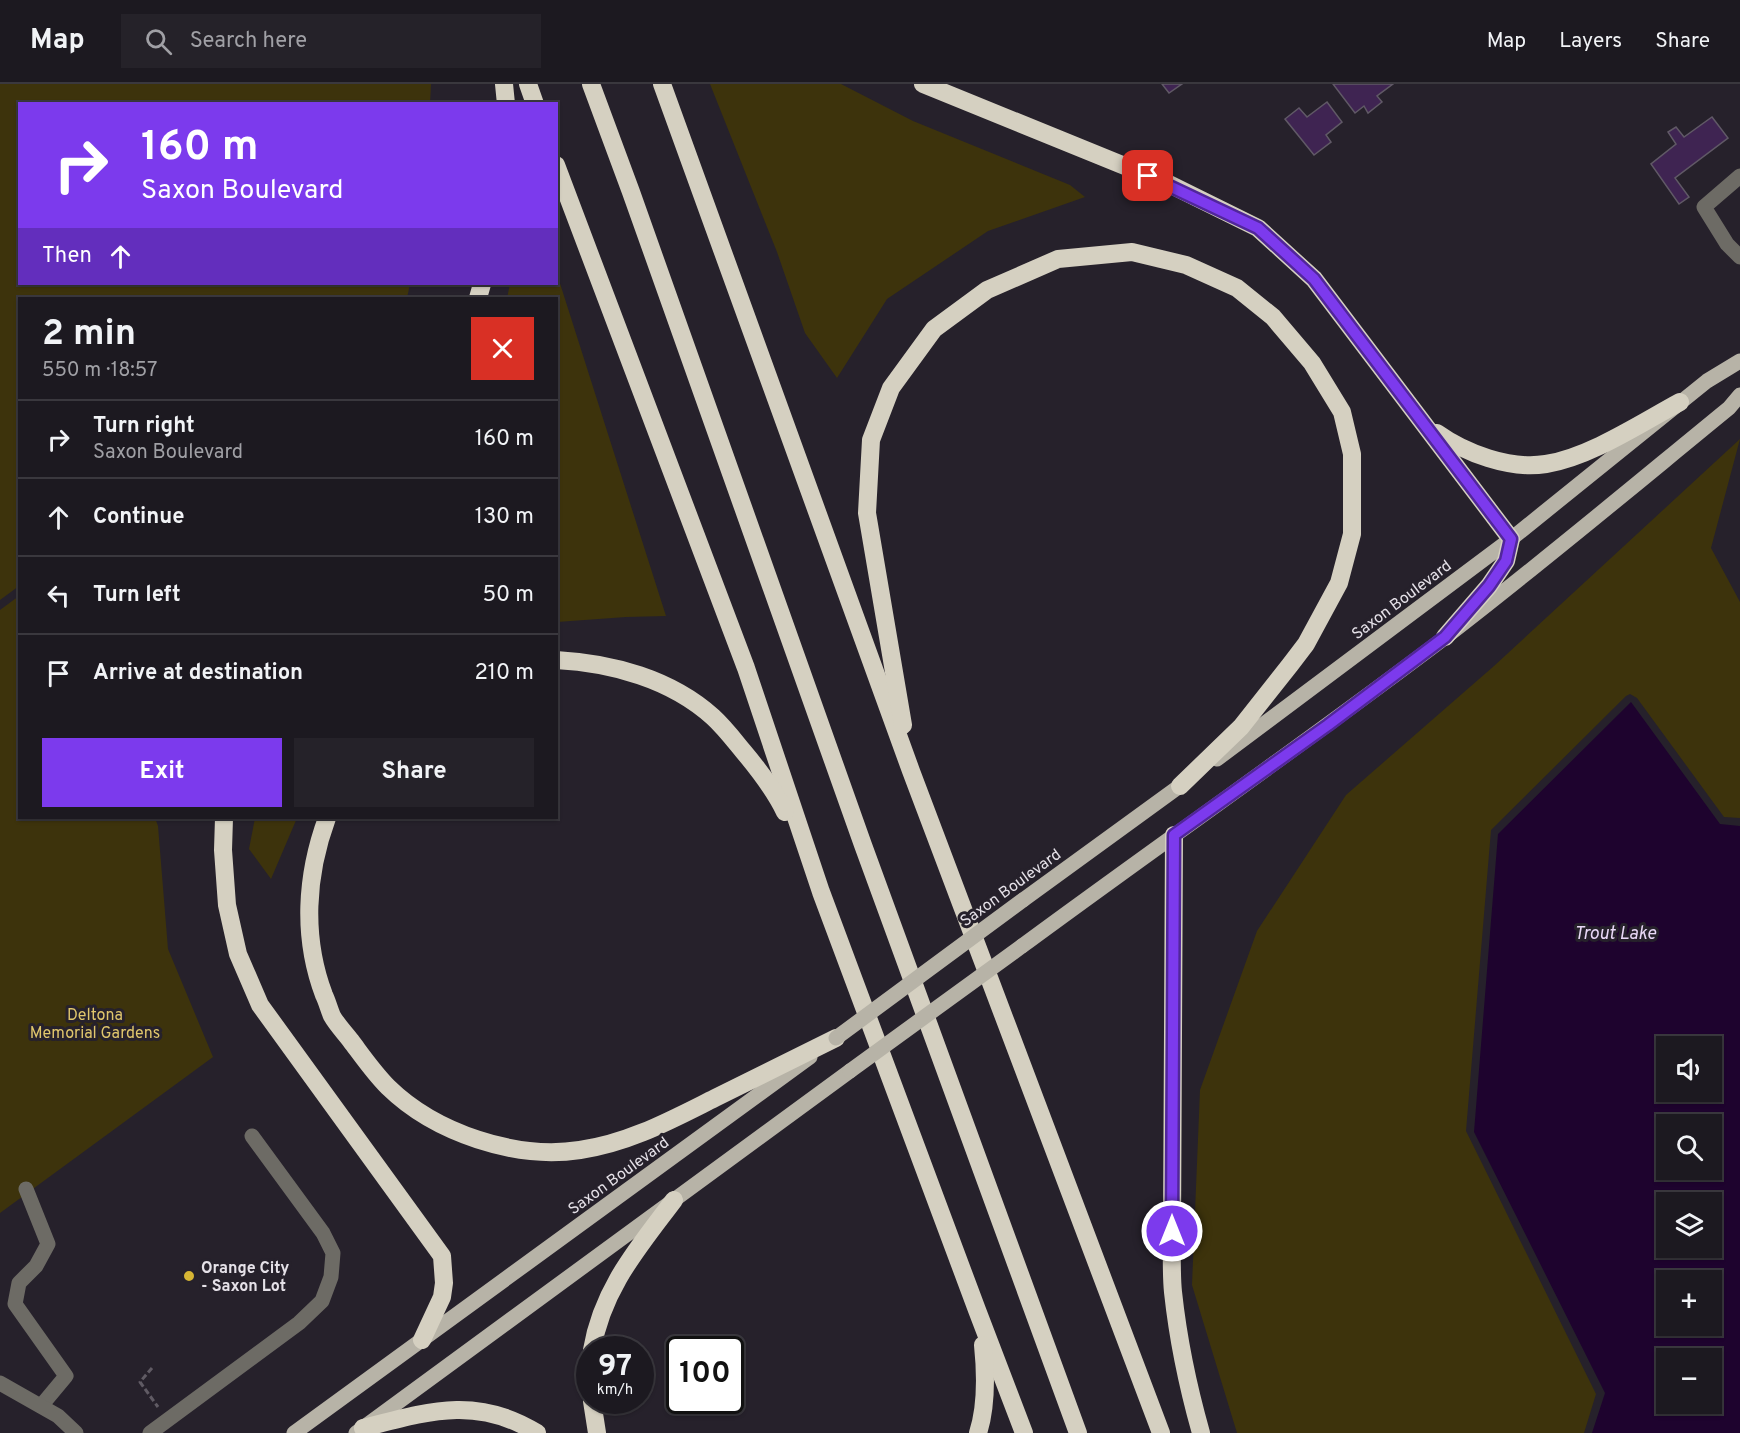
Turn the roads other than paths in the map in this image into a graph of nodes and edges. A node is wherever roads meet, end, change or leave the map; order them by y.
1 (504, 84) edge
2 (528, 84) edge
3 (591, 84) edge
4 (662, 84) edge
5 (923, 84) edge
6 (506, 102) edge
7 (534, 102) edge
8 (558, 170) edge
9 (1740, 176) edge
10 (1740, 257) edge
11 (1740, 361) edge
12 (1740, 395) edge
13 (1680, 402) junction
14 (1425, 424) junction
15 (1511, 539) junction
16 (1445, 637) junction
17 (558, 660) edge
18 (911, 771) junction
19 (1180, 786) junction
20 (224, 819) edge
21 (327, 819) edge
22 (1174, 835) junction
23 (820, 892) junction
24 (836, 1038) junction
25 (252, 1136) dead end
26 (26, 1189) dead end
27 (674, 1200) junction
28 (976, 1310) junction
29 (595, 1336) edge
30 (422, 1340) junction
31 (0, 1383) edge
32 (41, 1406) junction
33 (593, 1414) edge
34 (359, 1430) edge
35 (76, 1433) edge
36 (150, 1433) edge
37 (294, 1433) edge
38 (537, 1433) edge
39 (597, 1433) edge
40 (978, 1433) edge
41 (1024, 1433) edge
42 (1078, 1433) edge
43 (1161, 1433) edge
44 (1201, 1433) edge

1 - 6 highway
2 - 7 highway
3 - 42 highway
4 - 18 highway
5 - 14 highway
8 - 23 highway
9 - 10 street
11 - 13 main road, Saxon Boulevard
12 - 16 main road
13 - 14 highway
13 - 15 main road, Saxon Boulevard
14 - 15 highway
15 - 16 highway
15 - 19 main road, Saxon Boulevard
16 - 22 main road
17 - 23 highway
18 - 19 highway
18 - 43 highway
19 - 24 main road, Saxon Boulevard, bridge
20 - 30 highway
21 - 24 highway
22 - 27 main road, bridge
22 - 44 highway
23 - 28 highway
24 - 30 main road, Saxon Boulevard
25 - 36 street
26 - 32 street
27 - 29 highway
27 - 34 main road
28 - 40 highway
28 - 41 highway
30 - 37 main road, Saxon Boulevard
31 - 32 street
32 - 35 street
33 - 39 highway
34 - 38 highway

